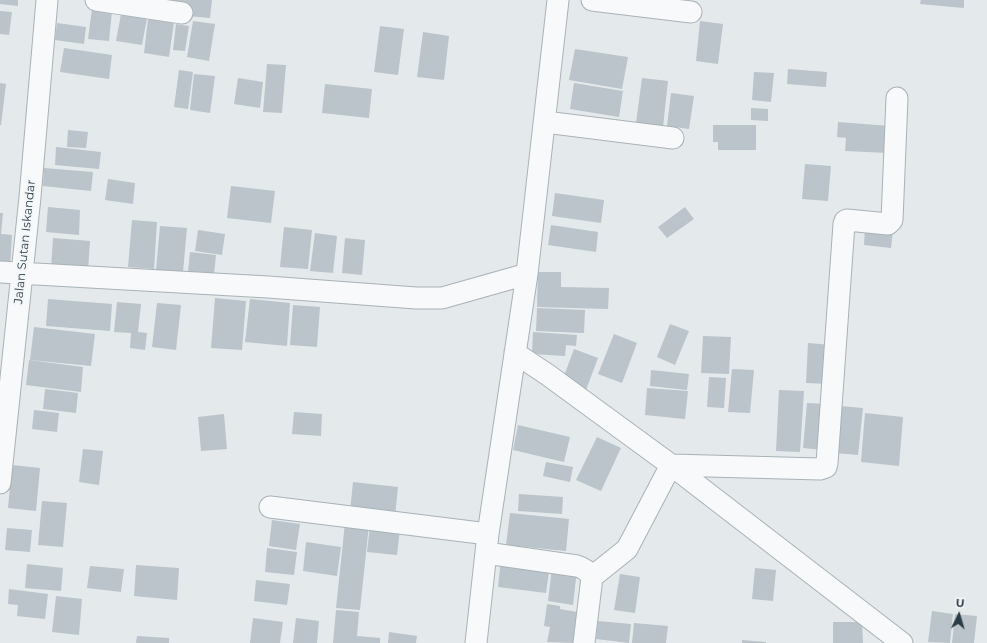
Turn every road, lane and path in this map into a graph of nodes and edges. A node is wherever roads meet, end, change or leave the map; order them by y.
1 (47, 0) edge
2 (96, 0) edge
3 (558, 0) edge
4 (592, 0) edge
5 (691, 12) dead end
6 (182, 13) dead end
7 (897, 98) dead end
8 (544, 122) junction
9 (673, 138) dead end
10 (0, 272) edge
11 (22, 273) junction
12 (527, 274) junction
13 (515, 354) junction
14 (670, 465) junction
15 (0, 478) edge
16 (0, 483) edge
17 (270, 508) dead end
18 (487, 544) junction
19 (592, 577) junction
20 (476, 643) edge
21 (584, 643) edge
22 (902, 643) edge

1 - 11 street, Jalan Sutan Iskandar
2 - 6 street
3 - 8 street
4 - 5 street
7 - 14 street
8 - 9 street
8 - 12 street
10 - 11 street
11 - 12 street
11 - 15 street, Jalan Sutan Iskandar
12 - 13 street
13 - 14 street
13 - 18 street
14 - 19 street
14 - 22 street
15 - 16 street, Jalan Sutan Iskandar
17 - 18 street
18 - 19 street
18 - 20 street
19 - 21 street

